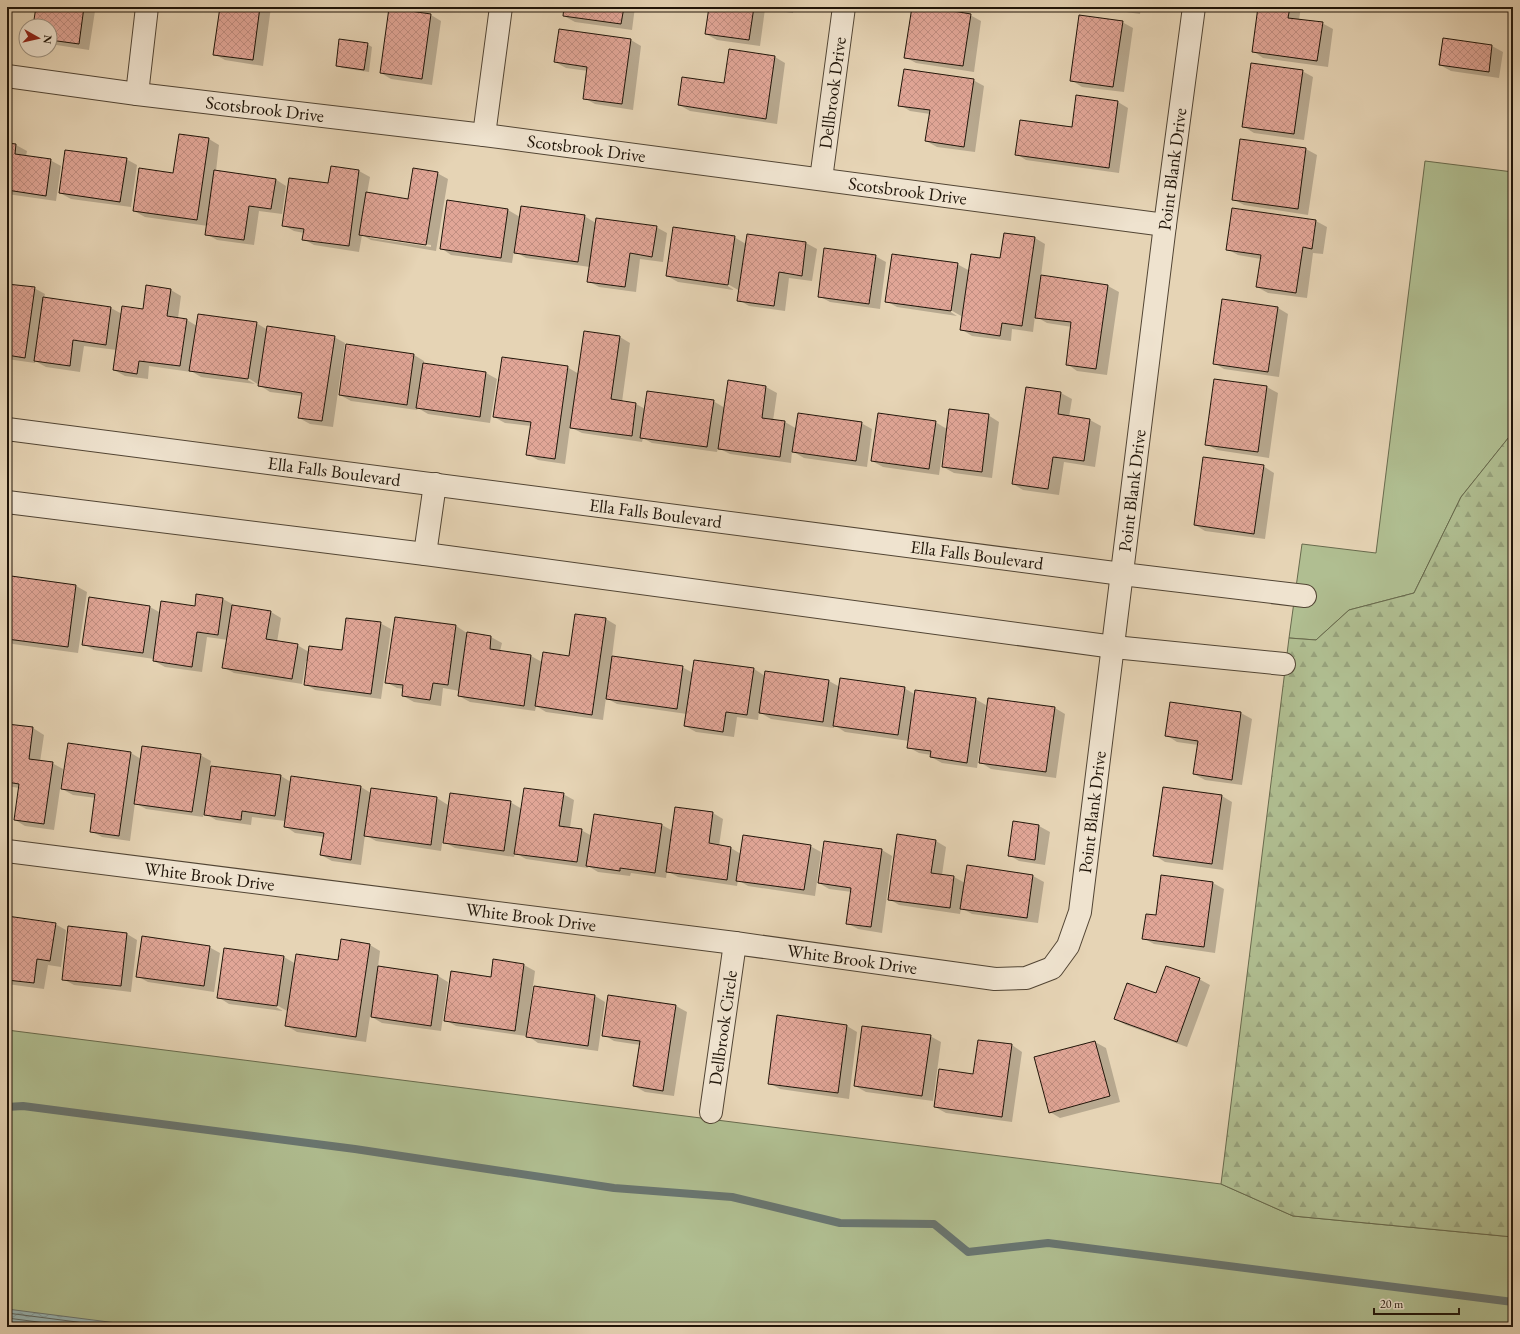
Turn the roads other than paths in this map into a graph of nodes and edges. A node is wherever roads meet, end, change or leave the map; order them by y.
1 (147, 7) edge
2 (501, 7) edge
3 (844, 7) edge
4 (1194, 7) edge
5 (7, 76) edge
6 (137, 94) junction
7 (484, 135) junction
8 (821, 179) junction
9 (1164, 225) junction
10 (7, 428) edge
11 (435, 484) junction
12 (7, 502) edge
13 (425, 554) junction
14 (1122, 574) junction
15 (1305, 596) dead end
16 (1114, 647) junction
17 (1284, 664) dead end
18 (7, 851) edge
19 (735, 943) junction
20 (1052, 968) joint
21 (712, 1112) dead end

1 - 6 street
2 - 7 street
3 - 8 street, Dellbrook Drive
4 - 9 street, Point Blank Drive
5 - 6 street, Scotsbrook Drive
6 - 7 street, Scotsbrook Drive
7 - 8 street, Scotsbrook Drive
8 - 9 street, Scotsbrook Drive
9 - 14 street, Point Blank Drive
10 - 11 street, Ella Falls Boulevard
11 - 13 street
11 - 14 street, Ella Falls Boulevard
12 - 13 street
13 - 16 street
14 - 15 street, Ella Falls Boulevard
14 - 16 street, Point Blank Drive
16 - 17 street
16 - 20 street, Point Blank Drive
18 - 19 street, White Brook Drive
19 - 20 street, White Brook Drive
19 - 21 street, Dellbrook Circle

